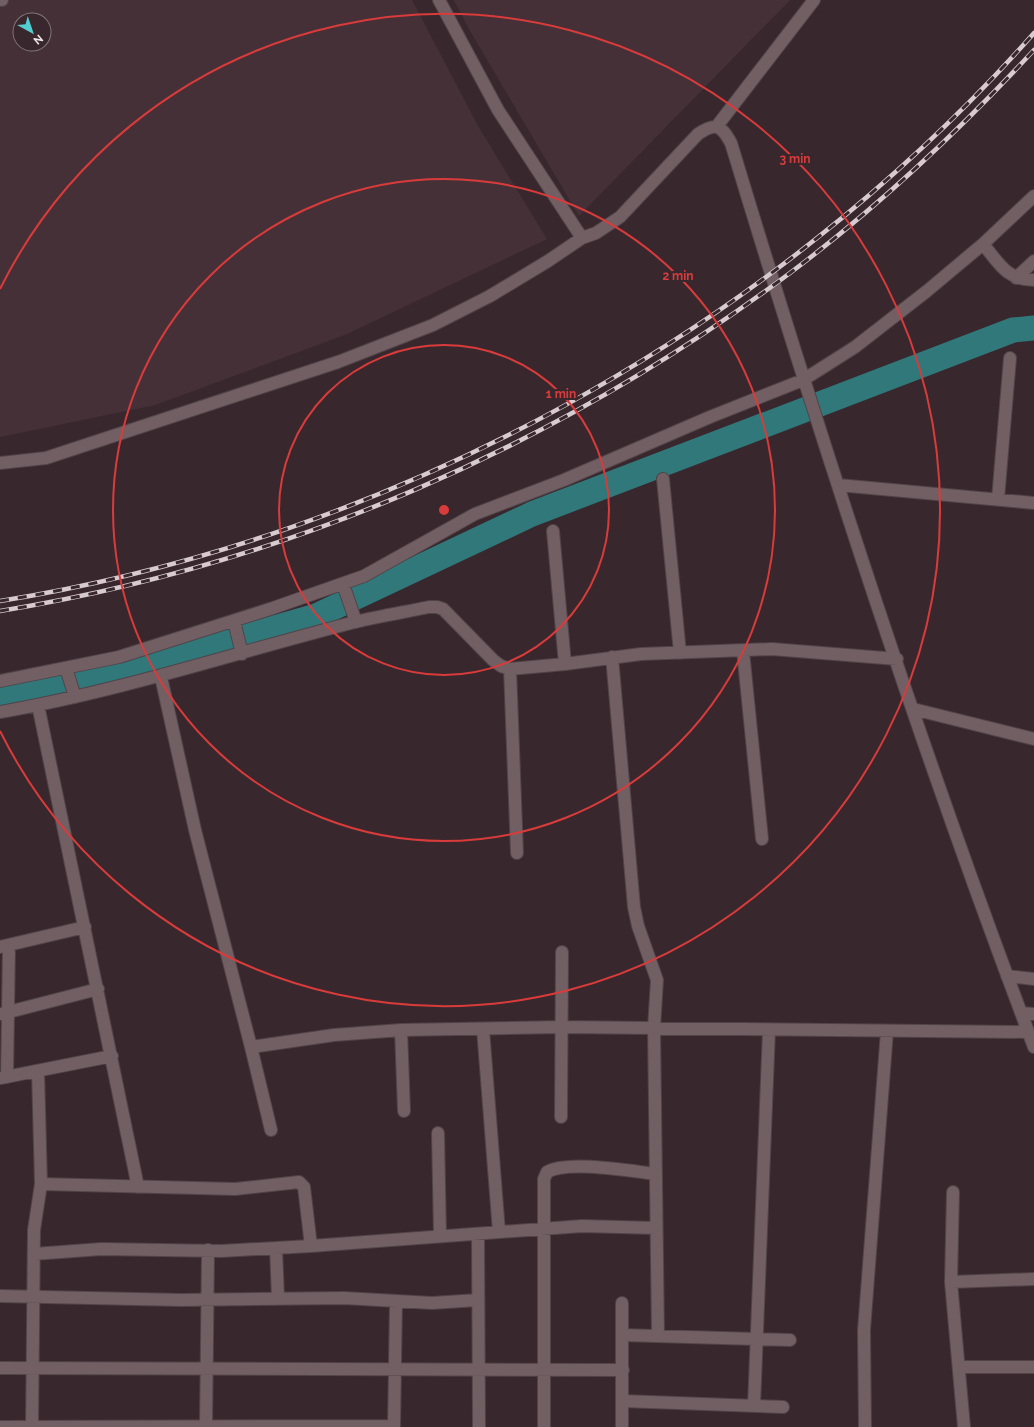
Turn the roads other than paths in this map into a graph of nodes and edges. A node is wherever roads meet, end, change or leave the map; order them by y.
1 (439, 0) edge
2 (814, 0) edge
3 (718, 126) junction
4 (1034, 196) edge
5 (582, 238) junction
6 (983, 244) junction
7 (1034, 261) edge
8 (1016, 278) junction
9 (1034, 280) edge
10 (1010, 358) dead end
11 (805, 385) junction
12 (0, 463) edge
13 (662, 479) dead end
14 (838, 485) junction
15 (998, 499) junction
16 (1034, 504) edge
17 (553, 530) dead end
18 (343, 584) junction
19 (234, 621) junction
20 (356, 622) junction
21 (743, 651) junction
22 (680, 652) junction
23 (242, 654) junction
24 (612, 657) junction
25 (896, 659) junction
26 (565, 664) junction
27 (66, 668) junction
28 (510, 669) junction
29 (161, 677) junction
30 (0, 681) edge
31 (74, 697) junction
32 (38, 705) junction
33 (913, 709) junction
34 (0, 712) edge
35 (1034, 739) edge
36 (762, 839) dead end
37 (517, 853) dead end
38 (85, 927) junction
39 (4, 946) edge
40 (562, 952) dead end
41 (1008, 976) junction
42 (1034, 979) edge
43 (98, 989) junction
44 (4, 1013) edge
45 (1021, 1013) junction
46 (1034, 1014) edge
47 (562, 1027) junction
48 (654, 1028) junction
49 (483, 1029) junction
50 (401, 1030) junction
51 (769, 1030) junction
52 (887, 1031) junction
53 (1028, 1032) junction
54 (252, 1047) junction
55 (1034, 1047) edge
56 (112, 1056) junction
57 (38, 1071) junction
58 (4, 1077) edge
59 (404, 1111) dead end
60 (561, 1117) dead end
61 (271, 1130) dead end
62 (438, 1134) dead end
63 (656, 1174) junction
64 (42, 1184) junction
65 (138, 1187) junction
66 (953, 1192) dead end
67 (545, 1228) junction
68 (656, 1228) junction
69 (499, 1232) junction
70 (478, 1234) junction
71 (440, 1236) junction
72 (311, 1246) junction
73 (276, 1248) junction
74 (208, 1250) junction
75 (34, 1254) junction
76 (1034, 1279) edge
77 (951, 1282) junction
78 (0, 1296) edge
79 (33, 1297) junction
80 (278, 1298) junction
81 (208, 1299) junction
82 (478, 1300) junction
83 (396, 1301) junction
84 (622, 1303) dead end
85 (622, 1335) junction
86 (658, 1336) junction
87 (757, 1339) junction
88 (790, 1340) dead end
89 (33, 1367) junction
90 (959, 1367) junction
91 (1034, 1367) edge
92 (0, 1368) edge
93 (207, 1368) junction
94 (394, 1369) junction
95 (479, 1369) junction
96 (543, 1370) junction
97 (623, 1370) junction
98 (623, 1401) junction
99 (754, 1406) junction
100 (783, 1407) dead end
101 (394, 1426) edge
102 (0, 1427) edge
103 (32, 1427) edge
104 (206, 1427) edge
105 (479, 1427) edge
106 (544, 1427) edge
107 (622, 1427) edge
108 (865, 1427) edge
109 (964, 1427) edge

1 - 5 street
2 - 3 street
3 - 5 street
3 - 11 street
4 - 6 street
5 - 12 street
6 - 8 street
6 - 11 street
7 - 8 street
8 - 9 street
10 - 15 street
11 - 14 street
11 - 18 street
13 - 22 street
14 - 15 street
14 - 25 street
15 - 16 street
17 - 26 street
18 - 19 street
18 - 20 street
19 - 23 street
19 - 27 street
20 - 23 street
20 - 28 street
21 - 22 street
21 - 25 street
21 - 36 street
22 - 24 street
23 - 29 street
24 - 26 street
24 - 48 street
25 - 33 street
26 - 28 street
27 - 30 street
27 - 31 street
28 - 37 street
29 - 31 street
29 - 54 street
31 - 32 street
32 - 34 street
32 - 38 street
33 - 35 street
33 - 41 street
38 - 39 street
38 - 43 street
39 - 44 street
40 - 47 street
41 - 42 street
41 - 45 street
43 - 44 street
43 - 56 street
44 - 58 street
45 - 46 street
45 - 53 street
47 - 48 street
47 - 49 street
47 - 60 street
48 - 51 street
48 - 63 street
49 - 50 street
49 - 69 street
50 - 54 street
50 - 59 street
51 - 52 street
51 - 87 street
52 - 53 street
52 - 108 street
53 - 55 street
54 - 61 street
56 - 57 street
56 - 65 street
57 - 58 street
57 - 64 street
62 - 71 street
63 - 67 street
63 - 68 street
64 - 65 street
64 - 75 street
65 - 72 street
66 - 77 street
67 - 68 street
67 - 69 street
67 - 96 street
68 - 86 street
69 - 70 street
70 - 71 street
70 - 82 street
71 - 72 street
72 - 73 street
73 - 74 street
73 - 80 street
74 - 75 street
74 - 81 street
75 - 79 street
76 - 77 street
77 - 90 street
78 - 79 street
79 - 81 street
79 - 89 street
80 - 81 street
80 - 83 street
81 - 93 street
82 - 83 street
82 - 95 street
83 - 94 street
84 - 85 street
85 - 86 street
85 - 97 street
86 - 87 street
87 - 88 street
87 - 99 street
89 - 92 street
89 - 93 street
89 - 103 street
90 - 91 street
90 - 109 street
93 - 94 street
93 - 104 street
94 - 95 street
94 - 101 street
95 - 96 street
95 - 105 street
96 - 97 street
96 - 106 street
97 - 98 street
98 - 99 street
98 - 107 street
99 - 100 street
101 - 104 street
102 - 103 street
103 - 104 street

